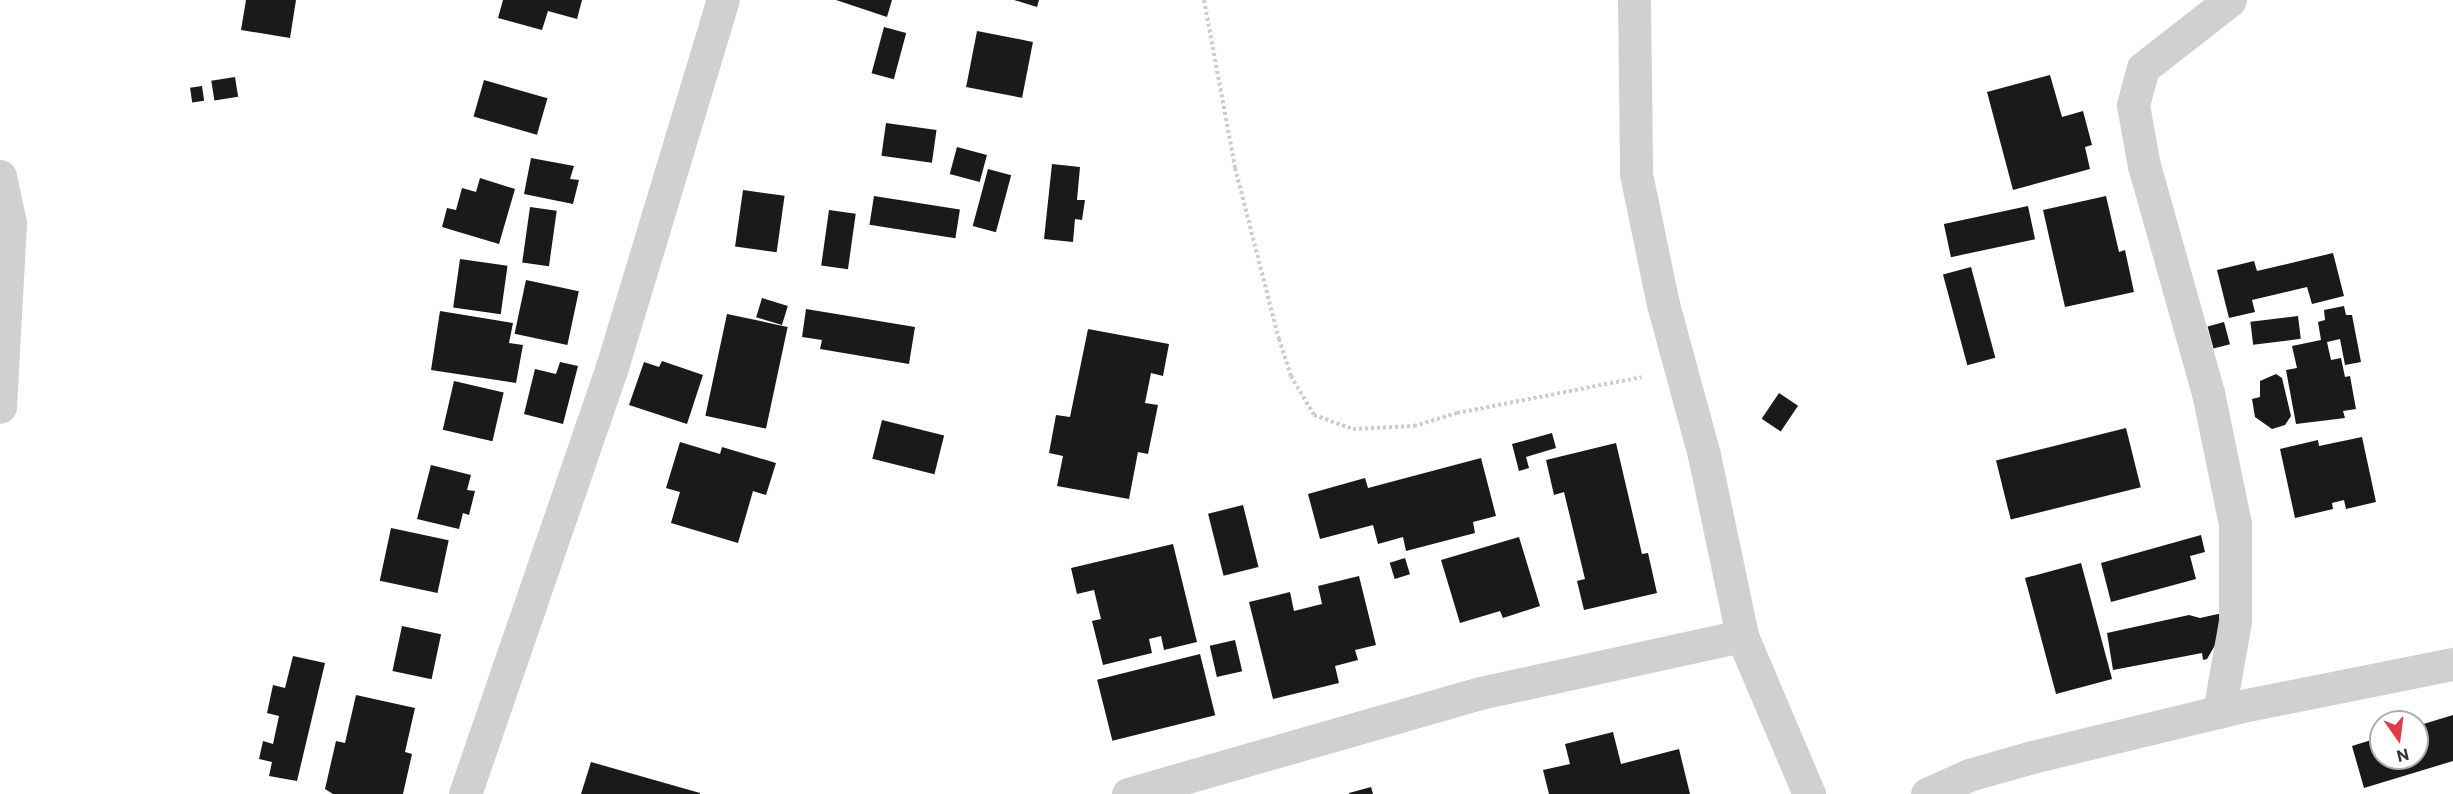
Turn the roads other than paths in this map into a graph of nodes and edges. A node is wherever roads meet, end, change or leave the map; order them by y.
1 (723, 0) edge
2 (1634, 0) edge
3 (2230, 0) edge
4 (0, 176) edge
5 (0, 407) edge
6 (1742, 636) junction
7 (2453, 664) edge
8 (2219, 712) junction
9 (465, 794) edge
10 (1128, 794) edge
11 (1809, 794) edge
12 (1927, 794) edge

1 - 9 street
2 - 6 street
3 - 8 street
4 - 5 street
6 - 10 street
6 - 11 street
7 - 8 street
8 - 12 street

